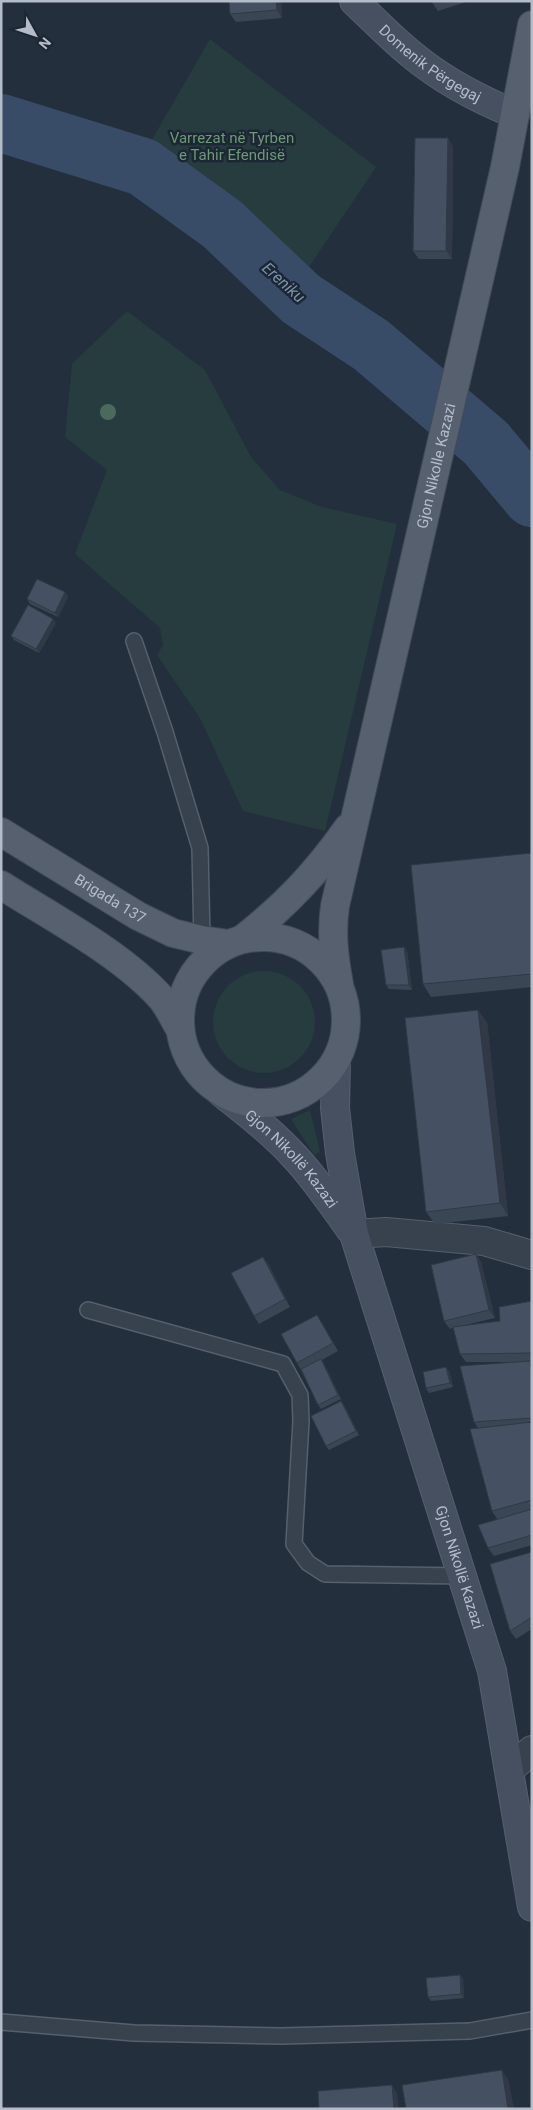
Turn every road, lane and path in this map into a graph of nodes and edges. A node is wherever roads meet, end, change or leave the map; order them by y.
1 (354, 1) edge
2 (532, 25) edge
3 (515, 114) junction
4 (134, 641) dead end
5 (357, 813) junction
6 (1, 832) edge
7 (1, 885) edge
8 (225, 941) junction
9 (339, 984) junction
10 (180, 1029) junction
11 (336, 1061) junction
12 (222, 1093) junction
13 (354, 1234) junction
14 (532, 1255) edge
15 (88, 1310) dead end
16 (463, 1576) junction
17 (532, 1750) edge
18 (509, 1770) junction
19 (532, 1908) edge
20 (532, 2020) edge
21 (1, 2022) edge

1 - 3 street, Domenik Përgegaj
2 - 3 main road, Gjon Nikolle Kazazi
3 - 5 main road, Gjon Nikolle Kazazi
4 - 8 lane
5 - 8 main road
5 - 9 main road
6 - 8 main road, Brigada 137
7 - 10 main road, Brigada 137
8 - 9 main road, Brigada 137
8 - 10 main road, Brigada 137
9 - 11 main road, Brigada 137
10 - 12 main road, Brigada 137
11 - 12 main road, Brigada 137
11 - 13 street, Gjon Nikollë Kazazi
12 - 13 street, Gjon Nikollë Kazazi
13 - 14 street
13 - 16 street, Gjon Nikollë Kazazi
15 - 16 lane
16 - 18 street, Gjon Nikollë Kazazi
17 - 18 street
18 - 19 street, Gjon Nikollë Kazazi
20 - 21 lane

